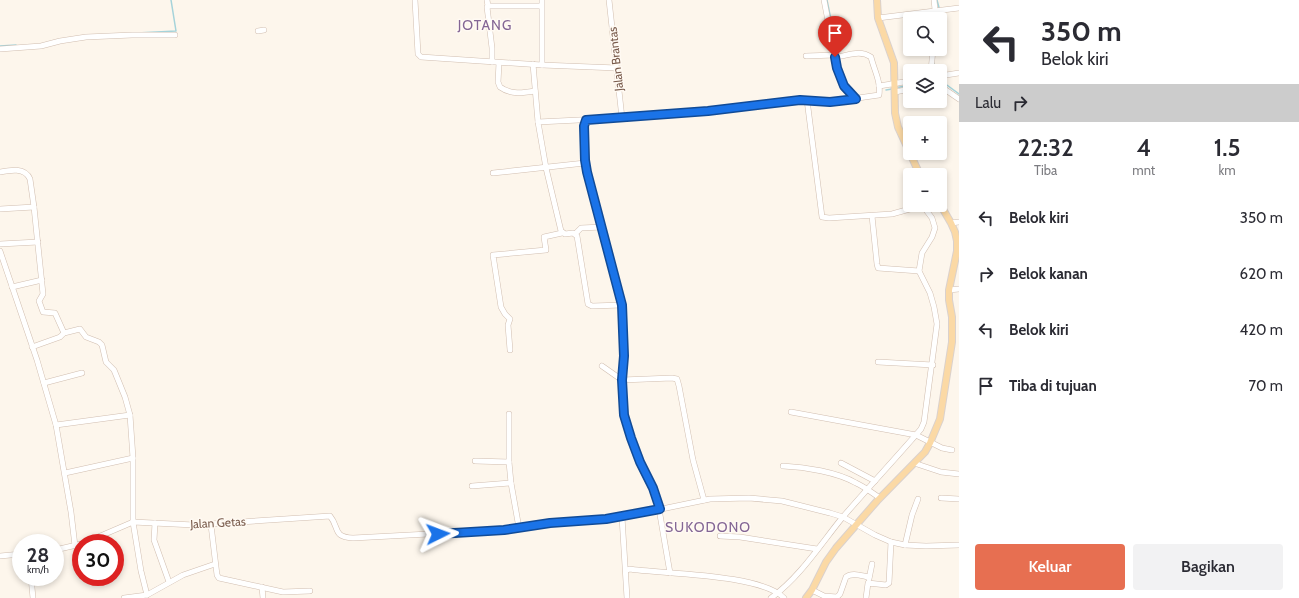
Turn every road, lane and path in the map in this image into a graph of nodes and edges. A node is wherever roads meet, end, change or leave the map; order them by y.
1 (415, 0) edge
2 (487, 0) edge
3 (609, 0) edge
4 (824, 0) edge
5 (877, 0) edge
6 (934, 0) edge
7 (542, 3) edge
8 (488, 6) junction
9 (959, 8) edge
10 (938, 10) junction
11 (878, 18) junction
12 (175, 35) dead end
13 (0, 49) edge
14 (806, 56) dead end
15 (837, 57) junction
16 (492, 62) junction
17 (498, 62) junction
18 (533, 64) junction
19 (542, 65) junction
20 (617, 68) junction
21 (959, 73) edge
22 (947, 75) edge
23 (903, 84) edge
24 (880, 86) junction
25 (894, 88) junction
26 (903, 89) edge
27 (535, 91) junction
28 (947, 91) edge
29 (856, 99) junction
30 (959, 99) edge
31 (807, 100) junction
32 (622, 118) junction
33 (586, 120) junction
34 (538, 122) junction
35 (586, 162) junction
36 (546, 166) junction
37 (917, 168) edge
38 (0, 172) edge
39 (493, 173) dead end
40 (34, 207) junction
41 (0, 209) edge
42 (903, 211) edge
43 (928, 212) edge
44 (945, 212) edge
45 (872, 216) junction
46 (959, 222) edge
47 (951, 223) junction
48 (602, 227) junction
49 (562, 233) junction
50 (575, 234) junction
51 (38, 242) junction
52 (0, 244) edge
53 (0, 251) edge
54 (919, 271) junction
55 (42, 280) junction
56 (12, 287) junction
57 (959, 289) edge
58 (949, 290) junction
59 (622, 305) junction
60 (64, 333) junction
61 (32, 347) junction
62 (510, 350) dead end
63 (878, 362) dead end
64 (933, 365) junction
65 (602, 366) dead end
66 (82, 373) dead end
67 (622, 380) junction
68 (44, 383) junction
69 (791, 412) dead end
70 (508, 414) dead end
71 (130, 415) junction
72 (56, 425) junction
73 (917, 436) junction
74 (928, 442) junction
75 (952, 450) dead end
76 (133, 458) junction
77 (475, 461) dead end
78 (509, 462) junction
79 (841, 463) dead end
80 (914, 463) junction
81 (784, 466) dead end
82 (64, 473) junction
83 (959, 474) edge
84 (875, 481) junction
85 (511, 482) junction
86 (472, 486) dead end
87 (867, 490) junction
88 (880, 498) junction
89 (941, 498) dead end
90 (918, 499) dead end
91 (959, 499) edge
92 (704, 500) junction
93 (660, 509) junction
94 (622, 517) junction
95 (844, 518) junction
96 (133, 522) junction
97 (155, 523) junction
98 (855, 524) junction
99 (211, 525) junction
100 (519, 528) junction
101 (73, 534) edge
102 (105, 534) edge
103 (720, 536) dead end
104 (891, 542) junction
105 (906, 545) junction
106 (959, 545) edge
107 (817, 549) junction
108 (12, 555) edge
109 (0, 556) edge
110 (215, 564) junction
111 (872, 564) dead end
112 (626, 571) junction
113 (670, 573) junction
114 (869, 580) junction
115 (169, 582) junction
116 (32, 586) edge
117 (262, 587) junction
118 (812, 590) junction
119 (310, 591) dead end
120 (147, 595) junction
121 (781, 595) edge
122 (33, 598) edge
123 (124, 598) edge
124 (263, 598) edge
125 (627, 598) edge
126 (771, 598) edge
127 (806, 598) edge
128 (866, 598) edge

1 - 16 street
2 - 8 street
3 - 20 street, Jalan Brantas
4 - 15 street
5 - 11 main road
6 - 10 street
7 - 8 street
7 - 19 street
8 - 16 street
9 - 10 street
10 - 11 street
11 - 25 main road
12 - 13 street
14 - 15 street
15 - 24 street
15 - 29 street
16 - 17 street
17 - 18 street
17 - 27 street
18 - 19 street
18 - 27 street
19 - 20 street
20 - 32 street, Jalan Brantas
21 - 22 street
23 - 25 street
24 - 25 street
24 - 29 street
25 - 26 street
25 - 37 main road
27 - 34 street
28 - 30 street
29 - 31 street
31 - 32 street
31 - 45 street
32 - 33 street
33 - 34 street
33 - 35 street
34 - 36 street
35 - 36 street
35 - 48 street
36 - 39 street
36 - 49 street
38 - 40 street
40 - 41 street
40 - 51 street
42 - 45 street
43 - 54 street
44 - 47 main road
45 - 54 street
46 - 47 street
47 - 58 main road
48 - 50 street
48 - 59 street
49 - 50 street
49 - 62 street
50 - 59 street
51 - 52 street
51 - 55 street
53 - 56 street
54 - 64 street
55 - 56 street
55 - 60 street
56 - 61 street
57 - 58 street
58 - 74 main road
59 - 67 street
60 - 61 street
60 - 71 street
61 - 68 street
63 - 64 street
64 - 73 street
65 - 67 street
66 - 68 street
67 - 92 street
67 - 93 street
68 - 72 street
69 - 73 street
70 - 78 street
71 - 72 street
71 - 76 street
72 - 82 street
73 - 74 street
73 - 84 street
74 - 75 street
74 - 80 main road
76 - 82 street
76 - 96 street
77 - 78 street
78 - 85 street
79 - 84 street
80 - 83 street
80 - 88 main road
81 - 87 street
82 - 101 street
84 - 87 street
85 - 86 street
85 - 100 street
87 - 88 street
87 - 95 street
88 - 98 main road
89 - 91 street
90 - 105 street
92 - 93 street
92 - 95 street
93 - 94 street
93 - 113 street
94 - 100 street
94 - 112 street
95 - 98 street
95 - 107 street
96 - 97 street, Jalan Getas
96 - 102 street, Jalan Getas
96 - 120 street
97 - 99 street, Jalan Getas
97 - 115 street
98 - 104 street
98 - 118 main road
99 - 100 street, Jalan Getas
99 - 110 street
103 - 107 street
104 - 105 street
104 - 114 street
105 - 106 street
107 - 121 street
108 - 109 street
110 - 115 street
110 - 117 street
111 - 114 street
112 - 113 street
112 - 125 street
113 - 121 street
114 - 118 street
114 - 128 street
115 - 120 street
116 - 122 street
117 - 119 street
117 - 124 street
118 - 127 main road
120 - 123 street
121 - 126 street

